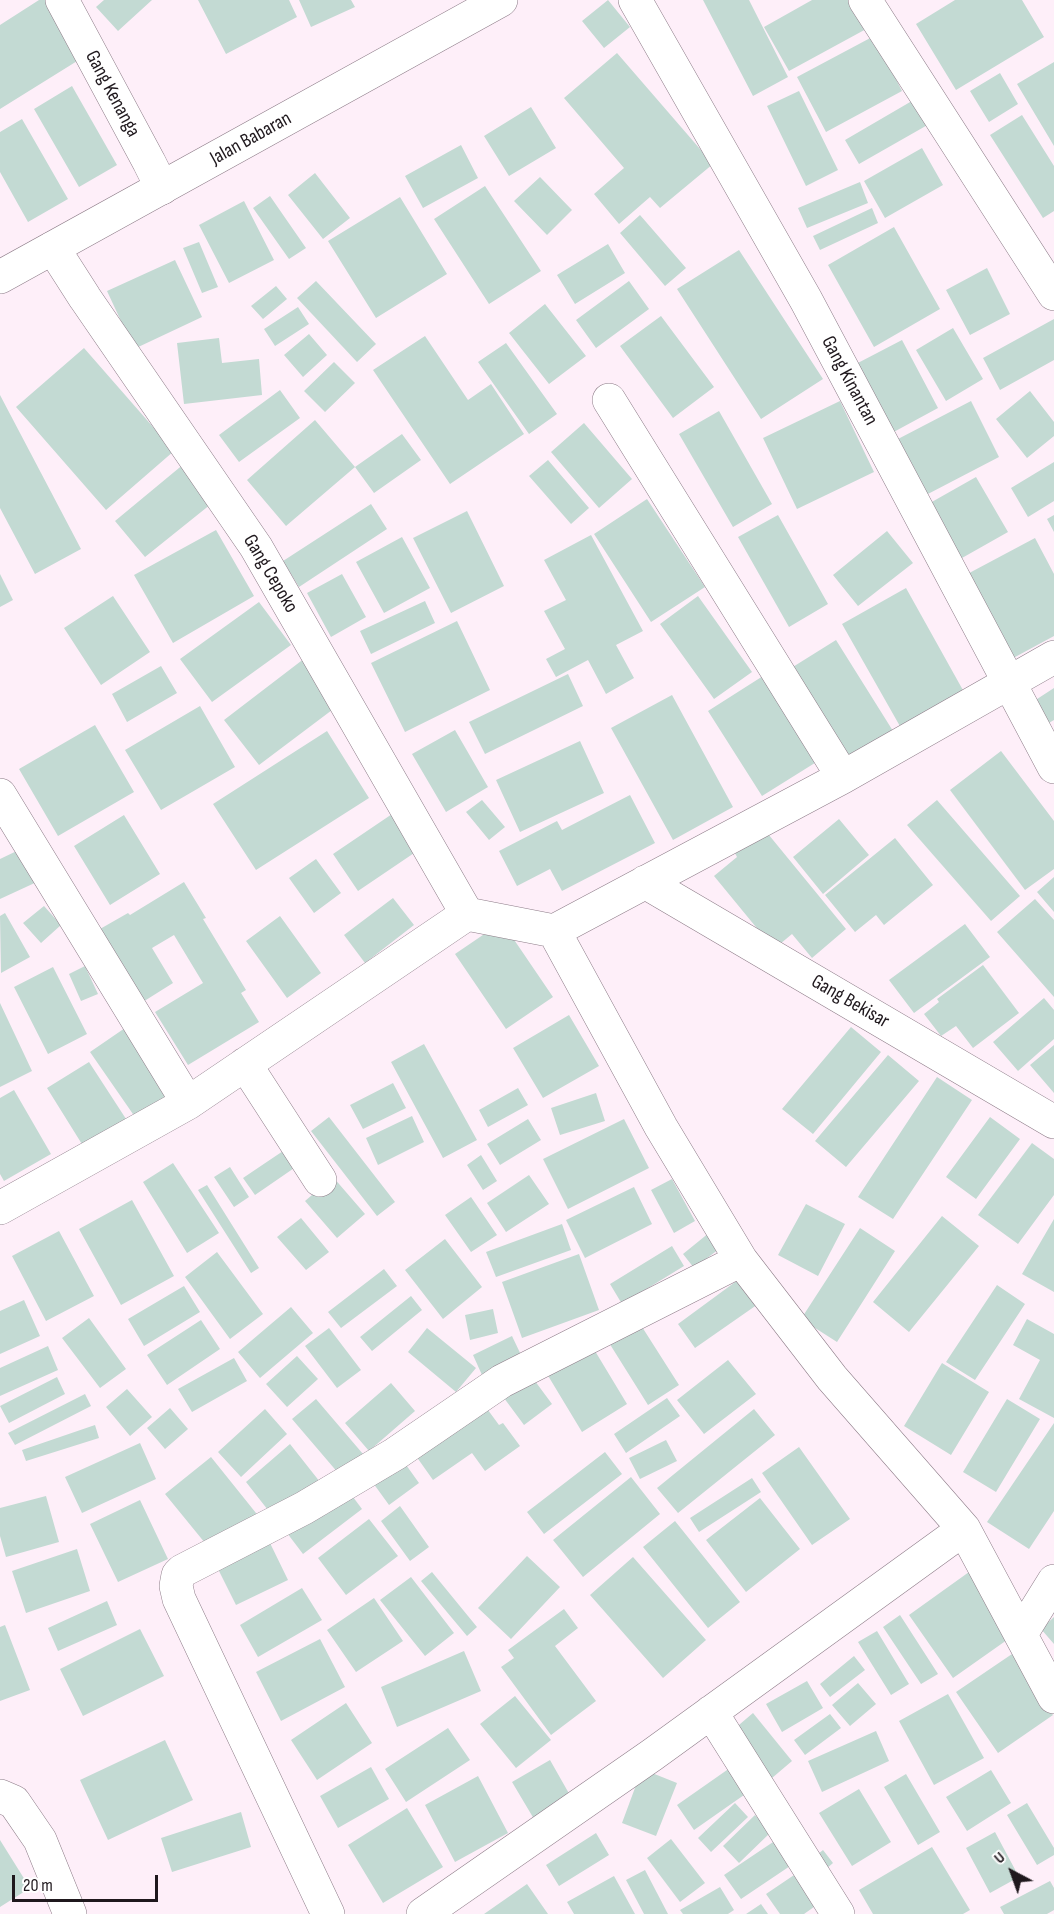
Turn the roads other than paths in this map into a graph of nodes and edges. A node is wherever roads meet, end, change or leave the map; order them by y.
1 (62, 0) edge
2 (635, 0) edge
3 (865, 0) edge
4 (485, 4) edge
5 (162, 188) junction
6 (53, 248) junction
7 (0, 277) edge
8 (1054, 294) edge
9 (609, 400) dead end
10 (1054, 657) edge
11 (1009, 682) junction
12 (1054, 767) edge
13 (843, 777) junction
14 (0, 795) edge
15 (645, 882) junction
16 (466, 914) junction
17 (554, 931) junction
18 (245, 1064) junction
19 (188, 1103) junction
20 (1054, 1122) edge
21 (320, 1180) dead end
22 (0, 1208) edge
23 (741, 1260) junction
24 (964, 1529) junction
25 (1054, 1581) edge
26 (1021, 1634) junction
27 (1054, 1697) edge
28 (711, 1712) junction
29 (0, 1796) edge
30 (70, 1914) edge
31 (328, 1914) edge
32 (423, 1914) edge
33 (838, 1914) edge

1 - 5 street, Gang Kenanga
2 - 11 street, Gang Kinantan
3 - 8 street
4 - 5 street, Jalan Babaran
5 - 6 street, Jalan Babaran
6 - 7 street, Jalan Babaran
6 - 16 street, Gang Cepoko
9 - 13 street
10 - 11 street
11 - 12 street, Gang Kinantan
11 - 13 street
13 - 15 street
14 - 19 street
15 - 17 street
15 - 20 street, Gang Bekisar
16 - 17 street
16 - 18 street
17 - 23 street
18 - 19 street
18 - 21 street
19 - 22 street
23 - 24 street
23 - 31 street
24 - 26 street
24 - 28 street
25 - 26 street
26 - 27 street
28 - 32 street
28 - 33 street
29 - 30 street

